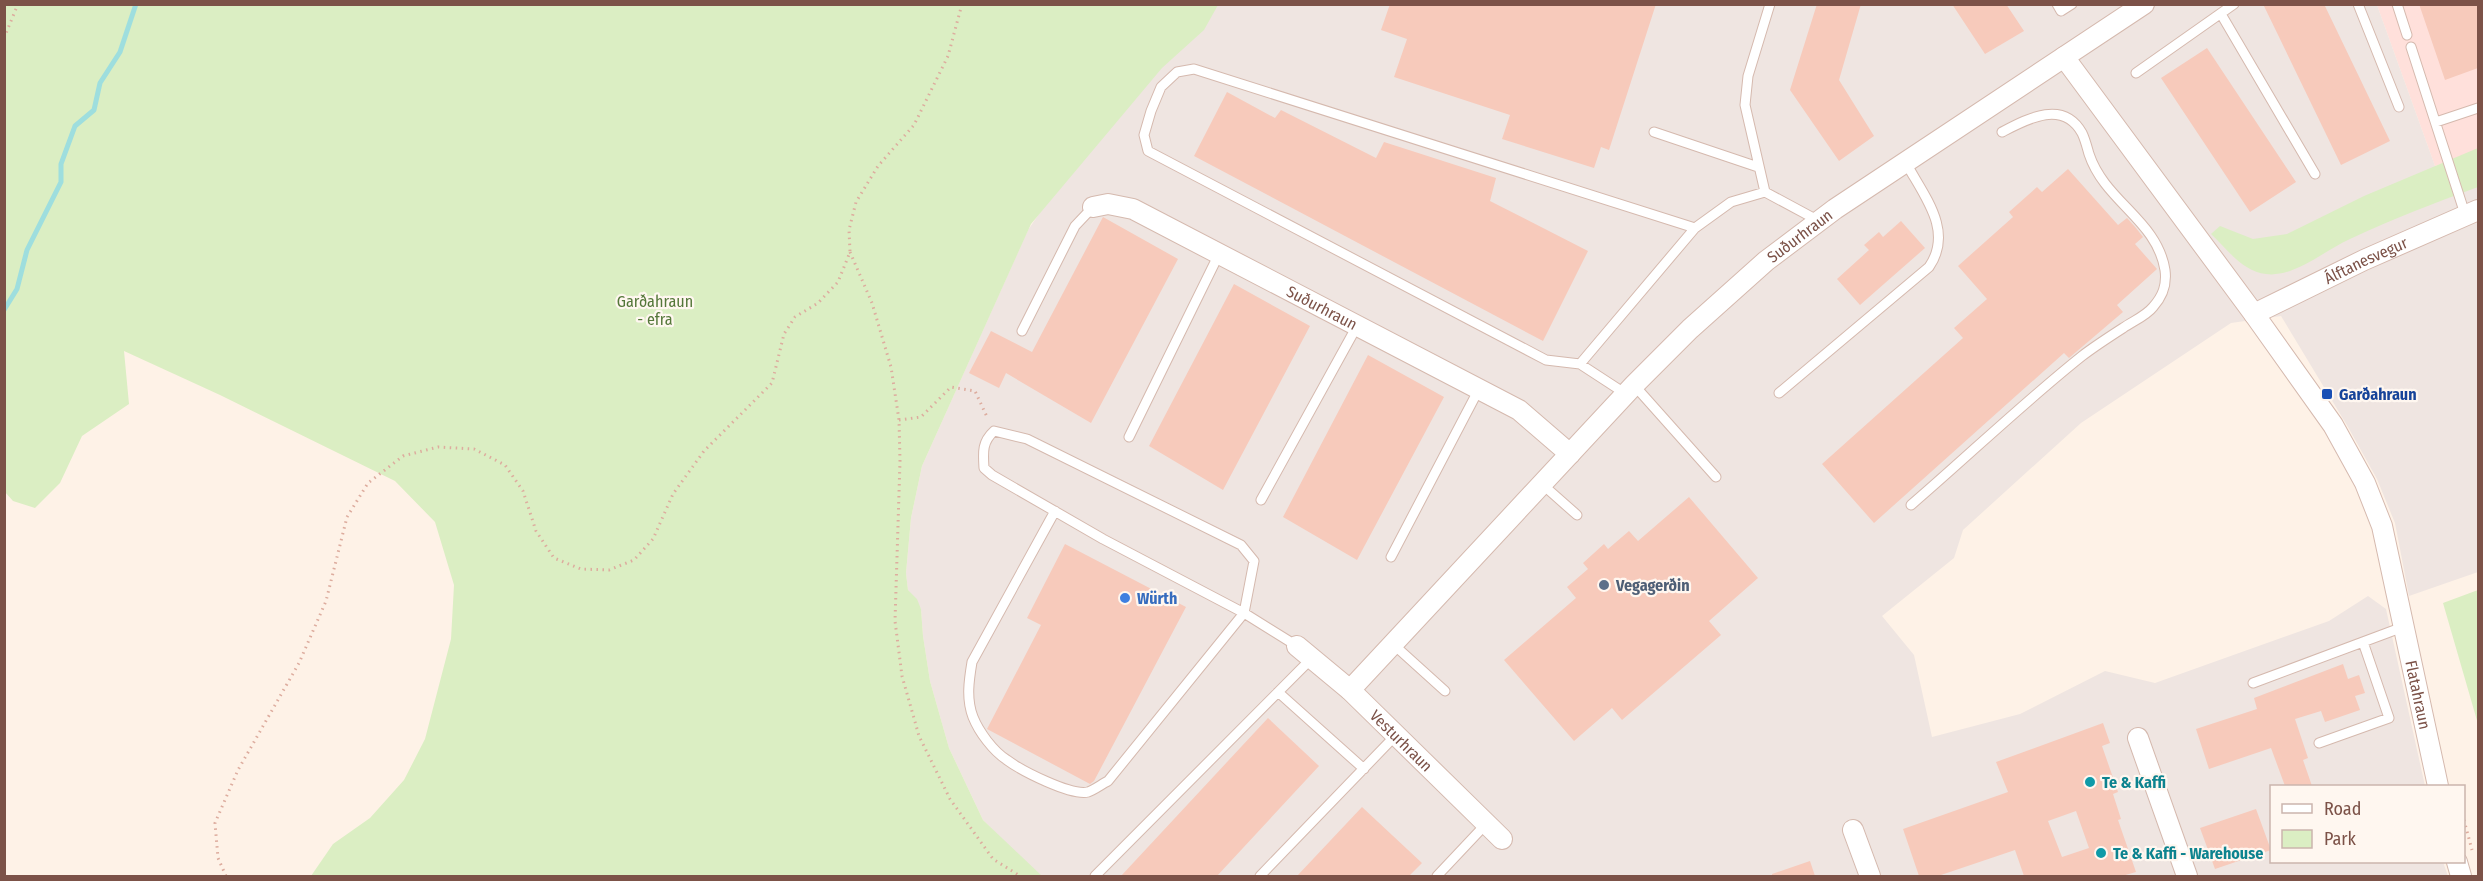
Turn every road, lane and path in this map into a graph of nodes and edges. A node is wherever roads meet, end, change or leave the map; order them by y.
1 (18, 4) edge
2 (962, 4) edge
3 (1770, 4) edge
4 (2057, 4) edge
5 (2072, 4) edge
6 (2144, 4) edge
7 (2234, 4) edge
8 (2358, 4) edge
9 (2397, 4) edge
10 (2221, 14) junction
11 (2407, 35) dead end
12 (4, 38) edge
13 (2411, 47) dead end
14 (2064, 57) junction
15 (2136, 74) dead end
16 (2399, 107) dead end
17 (2478, 108) edge
18 (2436, 122) junction
19 (1654, 132) dead end
20 (2002, 132) dead end
21 (1906, 163) junction
22 (1758, 167) junction
23 (2315, 174) dead end
24 (1765, 192) junction
25 (1093, 207) joint
26 (2472, 212) edge
27 (1819, 221) junction
28 (1695, 228) junction
29 (850, 252) junction
30 (1220, 254) junction
31 (2254, 314) junction
32 (1357, 326) junction
33 (1022, 331) dead end
34 (1580, 364) junction
35 (1630, 389) junction
36 (1479, 390) junction
37 (1779, 393) dead end
38 (899, 420) junction
39 (994, 431) junction
40 (1129, 438) dead end
41 (1570, 454) junction
42 (1716, 477) dead end
43 (1542, 484) junction
44 (1261, 500) dead end
45 (1911, 505) dead end
46 (1055, 511) junction
47 (1577, 515) dead end
48 (1390, 557) dead end
49 (1244, 613) junction
50 (2403, 627) junction
51 (2363, 642) junction
52 (1393, 644) junction
53 (1304, 652) junction
54 (2253, 683) dead end
55 (1350, 690) junction
56 (1445, 691) dead end
57 (1278, 692) junction
58 (1396, 735) junction
59 (2138, 738) dead end
60 (2319, 743) dead end
61 (1364, 769) junction
62 (2438, 785) edge
63 (1486, 824) junction
64 (1853, 830) dead end
65 (1502, 839) dead end
66 (2466, 860) edge
67 (226, 876) edge
68 (1020, 876) edge
69 (1095, 876) edge
70 (1260, 876) edge
71 (1437, 876) edge
72 (1870, 876) edge
73 (2187, 876) edge
74 (2461, 876) edge

1 - 12 path
2 - 29 path
3 - 22 lane
4 - 5 lane
6 - 14 street, Suðurhraun
7 - 10 lane
8 - 16 lane
9 - 11 lane
10 - 15 lane
10 - 23 lane
13 - 18 lane
14 - 21 street, Suðurhraun
14 - 31 street
17 - 18 lane
18 - 26 lane
19 - 22 lane
20 - 45 lane
21 - 27 street, Suðurhraun
21 - 37 lane
22 - 24 lane
24 - 27 lane
24 - 28 lane
25 - 30 street, Suðurhraun
25 - 33 lane
26 - 31 street, Álftanesvegur
27 - 35 street, Suðurhraun
28 - 34 lane
28 - 34 lane
29 - 38 path
29 - 67 path
30 - 32 street, Suðurhraun
30 - 40 lane
31 - 50 street, Flatahraun
32 - 36 street, Suðurhraun
32 - 44 lane
34 - 35 lane
35 - 41 street, Suðurhraun
35 - 42 lane
36 - 41 street, Suðurhraun
36 - 48 lane
38 - 39 path
38 - 68 path
39 - 46 lane
39 - 49 lane
41 - 43 street, Suðurhraun
43 - 47 lane
43 - 52 street, Suðurhraun
46 - 49 lane
46 - 49 lane
49 - 53 lane
50 - 51 lane
50 - 62 street, Flatahraun
51 - 54 lane
51 - 60 lane
52 - 55 street, Suðurhraun
52 - 56 lane
53 - 55 street, Vesturhraun
53 - 57 lane
55 - 58 street, Vesturhraun
57 - 61 lane
57 - 69 lane
58 - 61 lane
58 - 63 street, Vesturhraun
59 - 73 street
61 - 70 lane
63 - 65 street, Vesturhraun
63 - 71 lane
64 - 72 street
66 - 74 street

